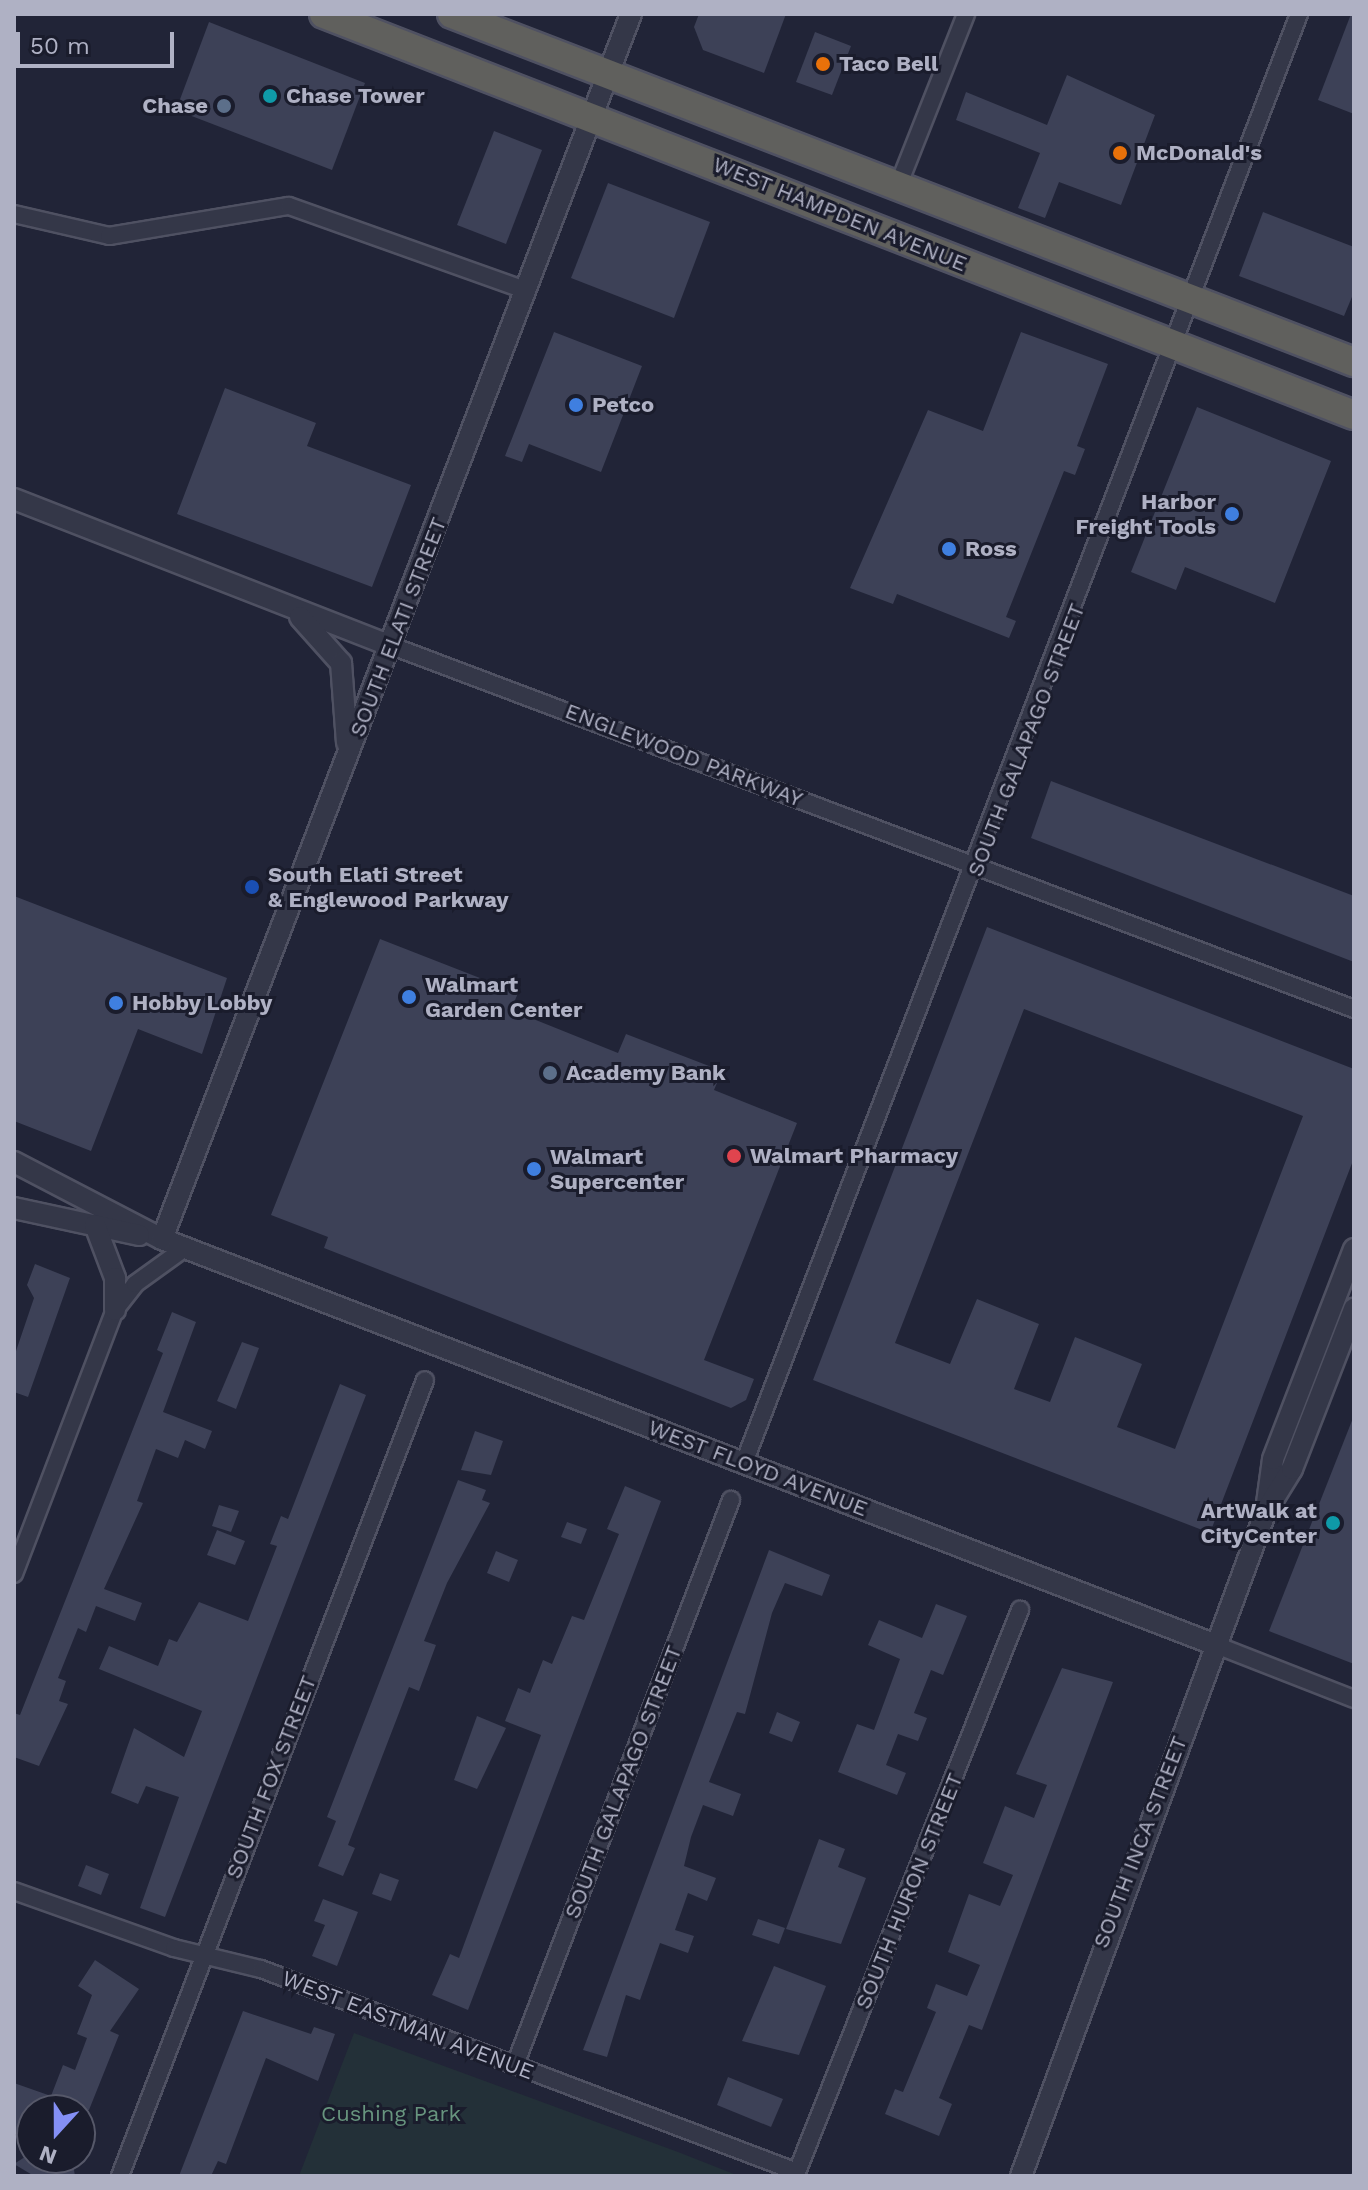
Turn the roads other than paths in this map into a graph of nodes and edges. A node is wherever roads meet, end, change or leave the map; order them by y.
1 (324, 14) edge
2 (452, 14) edge
3 (631, 14) edge
4 (966, 14) edge
5 (1299, 14) edge
6 (608, 73) junction
7 (593, 116) junction
8 (898, 186) junction
9 (14, 214) edge
10 (525, 290) junction
11 (1186, 297) junction
12 (1167, 345) junction
13 (1354, 362) edge
14 (1354, 415) edge
15 (14, 499) edge
16 (275, 601) junction
17 (392, 646) junction
18 (344, 771) junction
19 (979, 866) junction
20 (1354, 1009) edge
21 (14, 1162) edge
22 (14, 1208) edge
23 (95, 1225) junction
24 (162, 1239) junction
25 (185, 1248) junction
26 (1354, 1249) edge
27 (1354, 1309) edge
28 (115, 1310) junction
29 (425, 1380) dead end
30 (744, 1463) junction
31 (731, 1500) dead end
32 (1266, 1511) junction
33 (14, 1574) edge
34 (1020, 1610) dead end
35 (1216, 1645) junction
36 (1354, 1699) edge
37 (14, 1891) edge
38 (201, 1956) junction
39 (515, 2065) junction
40 (797, 2172) joint
41 (120, 2176) edge
42 (1021, 2176) edge

1 - 7 highway, WEST HAMPDEN AVENUE
2 - 6 highway, WEST HAMPDEN AVENUE
3 - 6 street, SOUTH ELATI STREET
4 - 8 street
5 - 11 street, SOUTH GALAPAGO STREET
6 - 7 street, SOUTH ELATI STREET
6 - 8 highway, WEST HAMPDEN AVENUE
7 - 10 street, SOUTH ELATI STREET
7 - 12 highway, WEST HAMPDEN AVENUE
8 - 11 highway, WEST HAMPDEN AVENUE
9 - 10 street
10 - 17 street, SOUTH ELATI STREET
11 - 12 street, SOUTH GALAPAGO STREET
11 - 13 highway, WEST HAMPDEN AVENUE
12 - 14 highway, WEST HAMPDEN AVENUE
12 - 19 street, SOUTH GALAPAGO STREET
15 - 16 street, ENGLEWOOD PARKWAY
16 - 17 street, ENGLEWOOD PARKWAY
16 - 18 street
17 - 18 street, SOUTH ELATI STREET
17 - 19 street, ENGLEWOOD PARKWAY
18 - 24 street, SOUTH ELATI STREET
19 - 20 street, ENGLEWOOD PARKWAY
19 - 30 street, SOUTH GALAPAGO STREET
21 - 24 street, WEST FLOYD AVENUE
22 - 23 street, WEST FLOYD AVENUE
23 - 24 street, WEST FLOYD AVENUE
23 - 28 street
24 - 25 street, WEST FLOYD AVENUE
25 - 28 street
25 - 30 street, WEST FLOYD AVENUE
26 - 32 street, SOUTH INCA STREET
27 - 32 street, SOUTH INCA STREET
28 - 33 street
29 - 38 street, SOUTH FOX STREET
30 - 35 street, WEST FLOYD AVENUE
31 - 39 street, SOUTH GALAPAGO STREET
32 - 35 street, SOUTH INCA STREET
34 - 40 street, SOUTH HURON STREET
35 - 36 street, WEST FLOYD AVENUE
35 - 42 street, SOUTH INCA STREET
37 - 38 street, WEST EASTMAN AVENUE
38 - 39 street, WEST EASTMAN AVENUE
38 - 41 street, SOUTH FOX STREET
39 - 40 street, WEST EASTMAN AVENUE

